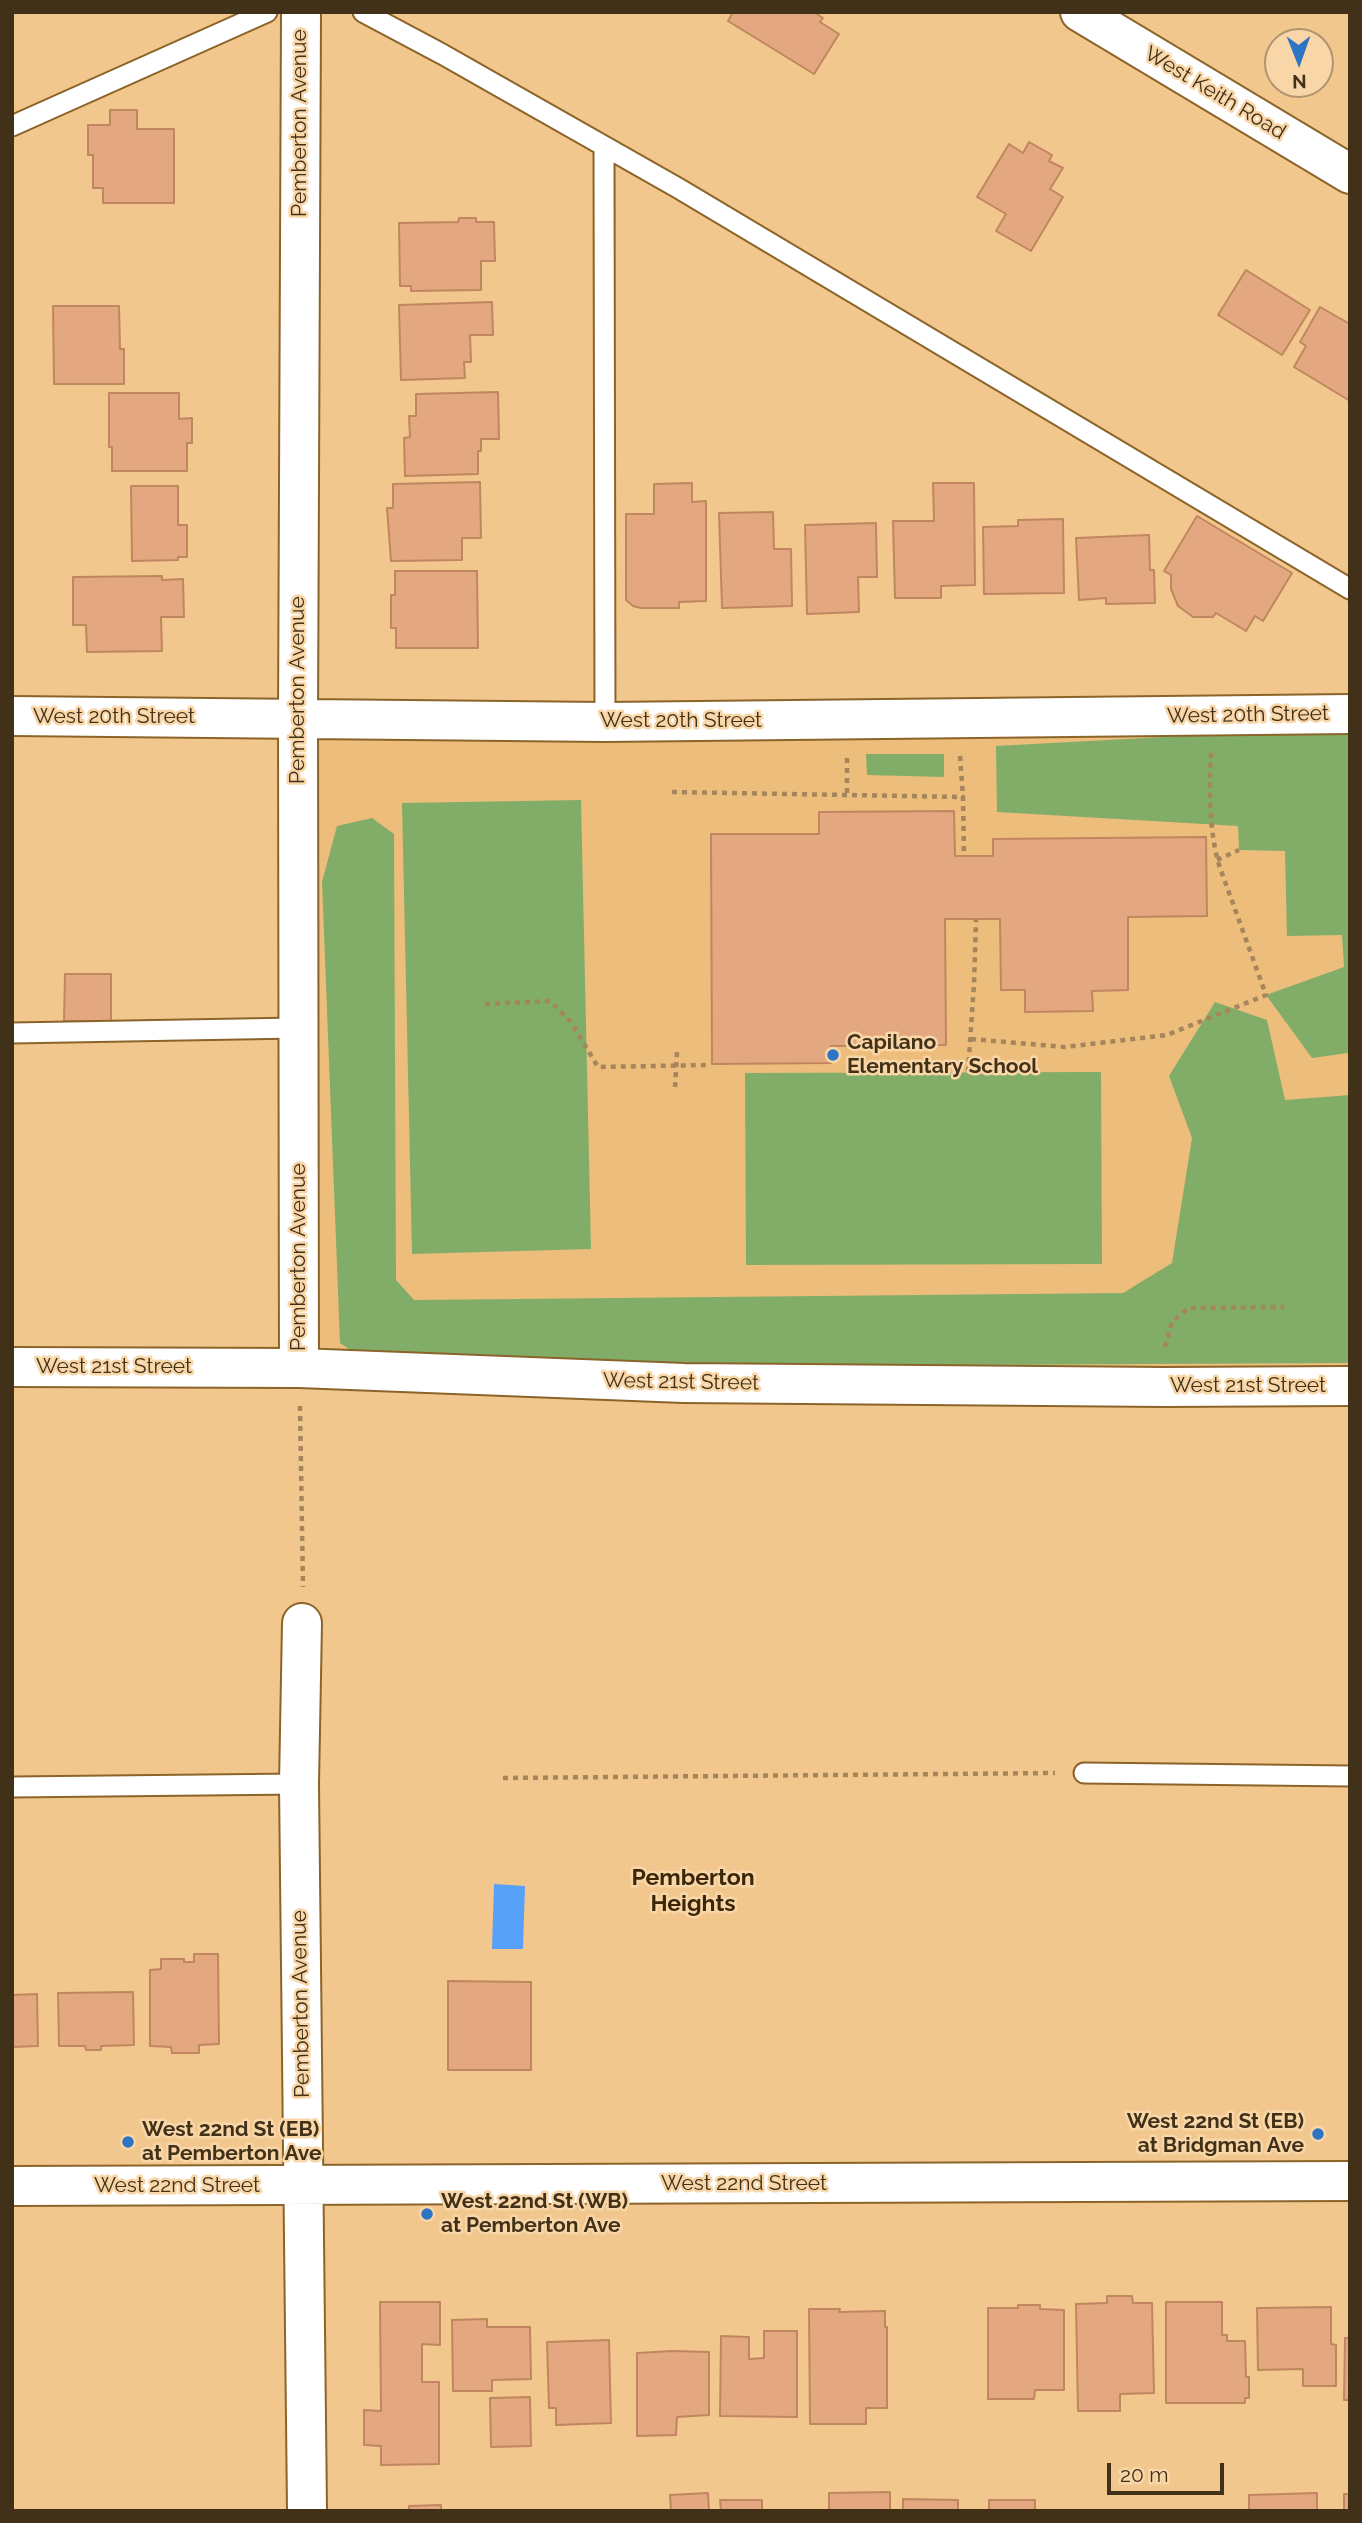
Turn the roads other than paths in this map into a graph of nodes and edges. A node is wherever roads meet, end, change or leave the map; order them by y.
1 (267, 12) edge
2 (301, 12) edge
3 (363, 12) edge
4 (1080, 12) edge
5 (12, 126) edge
6 (604, 146) junction
7 (1350, 174) edge
8 (1350, 589) edge
9 (1350, 715) edge
10 (12, 716) edge
11 (298, 718) junction
12 (605, 722) junction
13 (298, 1028) junction
14 (12, 1033) edge
15 (12, 1367) edge
16 (299, 1368) junction
17 (1350, 1386) edge
18 (302, 1623) road end
19 (1084, 1773) road end
20 (1350, 1776) edge
21 (299, 1784) junction
22 (12, 1787) edge
23 (1350, 2181) edge
24 (12, 2186) edge
25 (303, 2186) junction
26 (307, 2511) edge

1 - 5 lane
2 - 11 street, Pemberton Avenue
3 - 6 lane
4 - 7 street, West Keith Road
6 - 8 lane
6 - 12 lane
9 - 12 street, West 20th Street
10 - 11 street, West 20th Street
11 - 12 street, West 20th Street
11 - 13 street, Pemberton Avenue
13 - 14 lane
13 - 16 street, Pemberton Avenue
15 - 16 street, West 21st Street
16 - 17 street, West 21st Street
18 - 21 street, Pemberton Avenue
19 - 20 lane
21 - 22 lane
21 - 25 street, Pemberton Avenue
23 - 25 street, West 22nd Street
24 - 25 street, West 22nd Street
25 - 26 street, Pemberton Avenue

